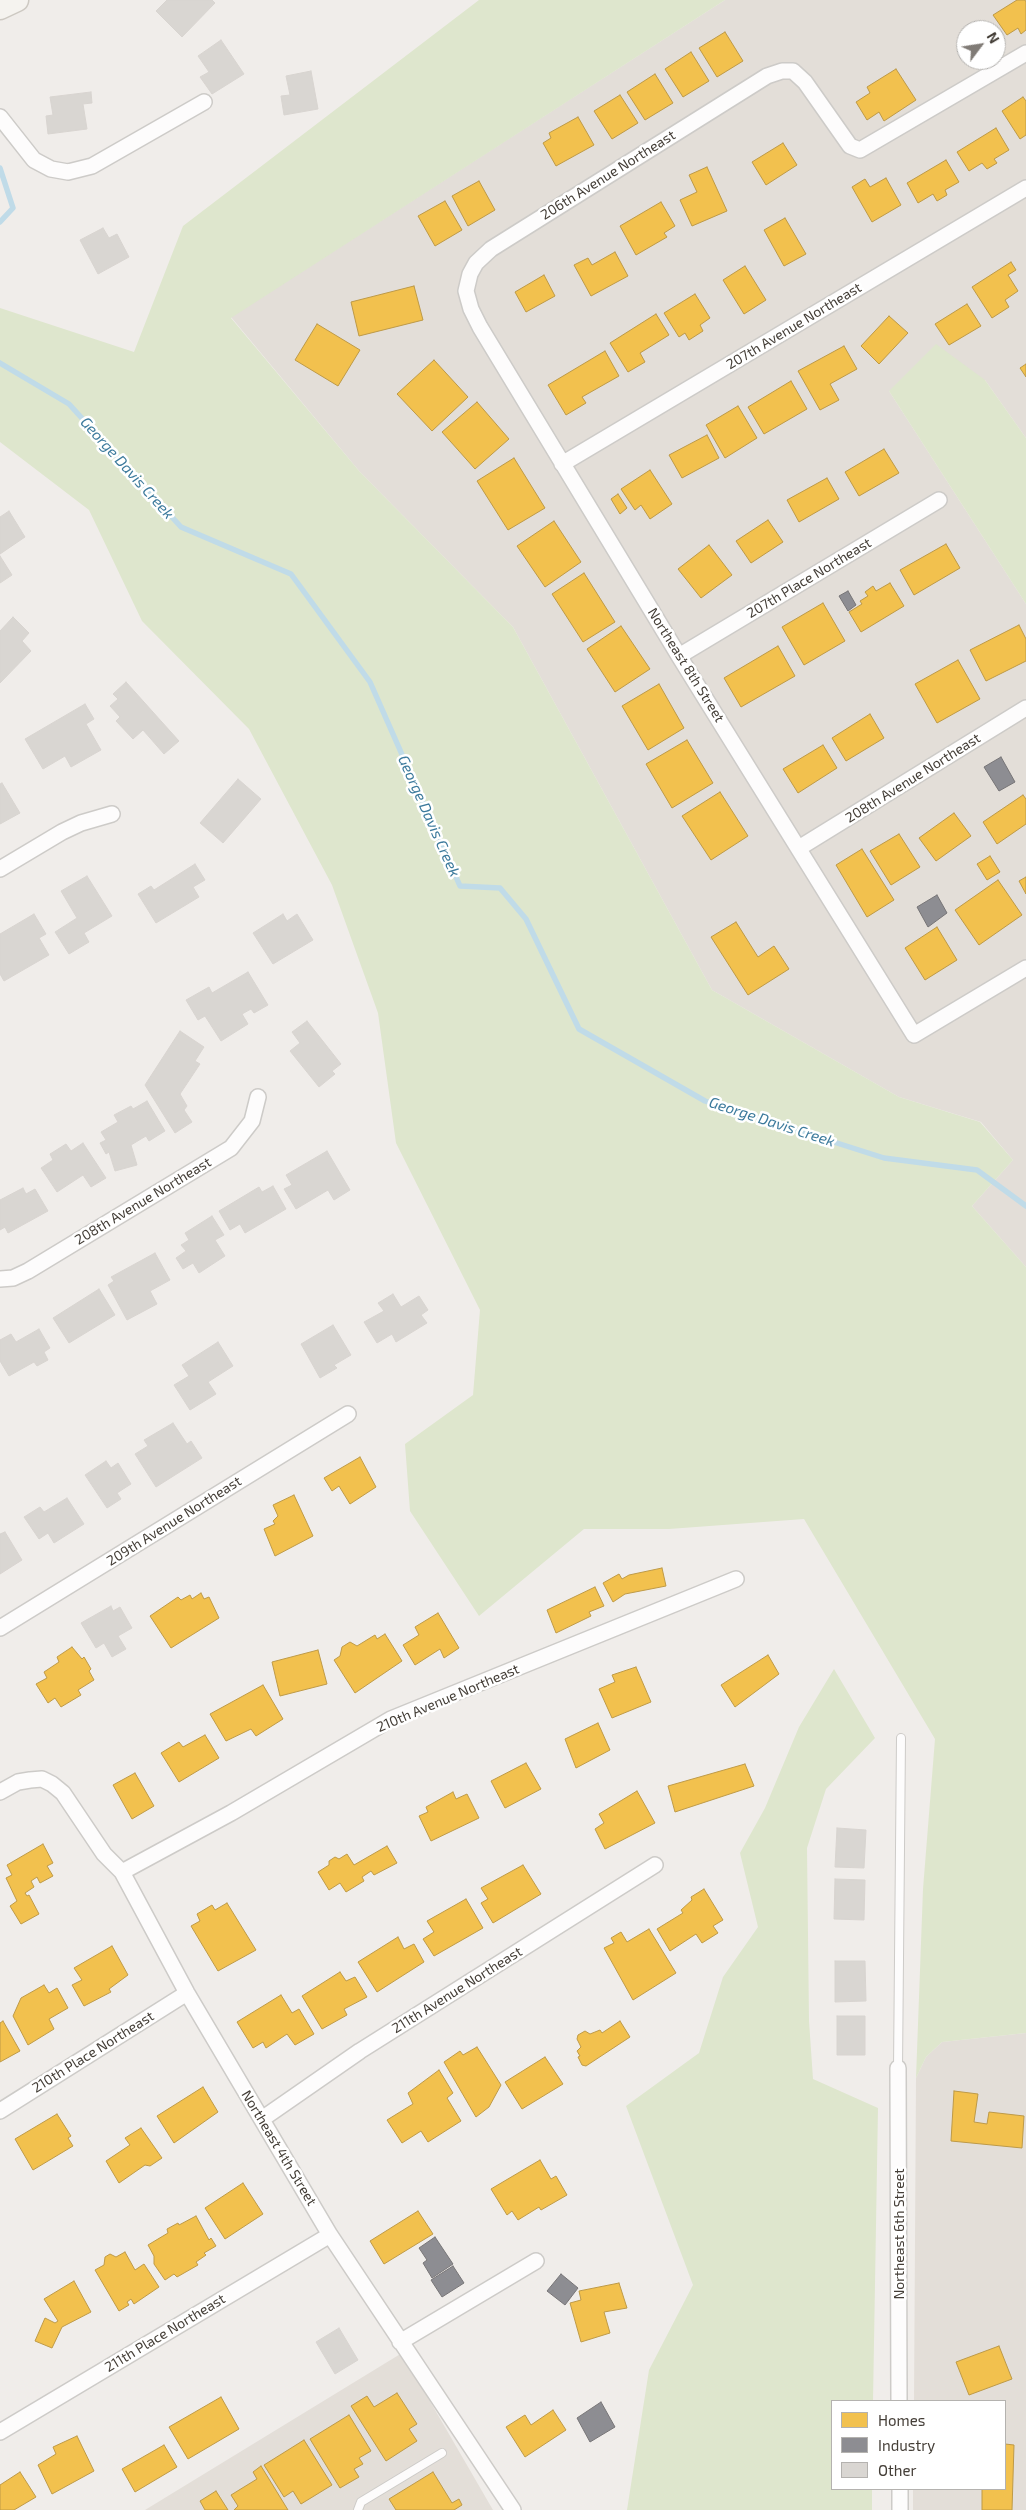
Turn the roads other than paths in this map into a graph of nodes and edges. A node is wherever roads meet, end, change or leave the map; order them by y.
1 (17, 0) edge
2 (0, 8) edge
3 (1026, 53) edge
4 (204, 102) dead end
5 (0, 117) edge
6 (1026, 188) edge
7 (466, 291) joint
8 (562, 464) junction
9 (939, 500) dead end
10 (679, 656) junction
11 (1026, 708) edge
12 (112, 814) dead end
13 (799, 848) junction
14 (0, 869) edge
15 (1026, 968) edge
16 (258, 1097) dead end
17 (2, 1280) edge
18 (348, 1414) dead end
19 (736, 1580) dead end
20 (0, 1628) edge
21 (901, 1738) dead end
22 (0, 1792) edge
23 (655, 1865) dead end
24 (122, 1872) junction
25 (187, 1993) junction
26 (898, 2068) joint
27 (0, 2111) edge
28 (262, 2119) junction
29 (330, 2235) junction
30 (536, 2262) dead end
31 (400, 2342) junction
32 (899, 2400) edge
33 (0, 2432) edge
34 (442, 2452) dead end
35 (900, 2490) edge
36 (358, 2510) edge
37 (513, 2510) edge
38 (900, 2510) edge

1 - 2 main road
3 - 7 street, 206th Avenue Northeast
4 - 5 street
6 - 8 street, 207th Avenue Northeast
7 - 8 street, Northeast 8th Street
8 - 10 street, Northeast 8th Street
9 - 10 street, 207th Place Northeast
10 - 13 street, Northeast 8th Street
11 - 13 street, 208th Avenue Northeast
12 - 14 street
13 - 15 street, Northeast 8th Street
16 - 17 street, 208th Avenue Northeast
18 - 20 street, 209th Avenue Northeast
19 - 24 street, 210th Avenue Northeast
21 - 26 lane
22 - 24 street, Northeast 4th Street
23 - 28 street, 211th Avenue Northeast
24 - 25 street, Northeast 4th Street
25 - 27 street, 210th Place Northeast
25 - 28 street, Northeast 4th Street
26 - 32 street, Northeast 6th Street
28 - 29 street, Northeast 4th Street
29 - 31 street, Northeast 4th Street
29 - 33 street, 211th Place Northeast
30 - 31 street
31 - 37 street, Northeast 4th Street
34 - 36 lane
35 - 38 street

